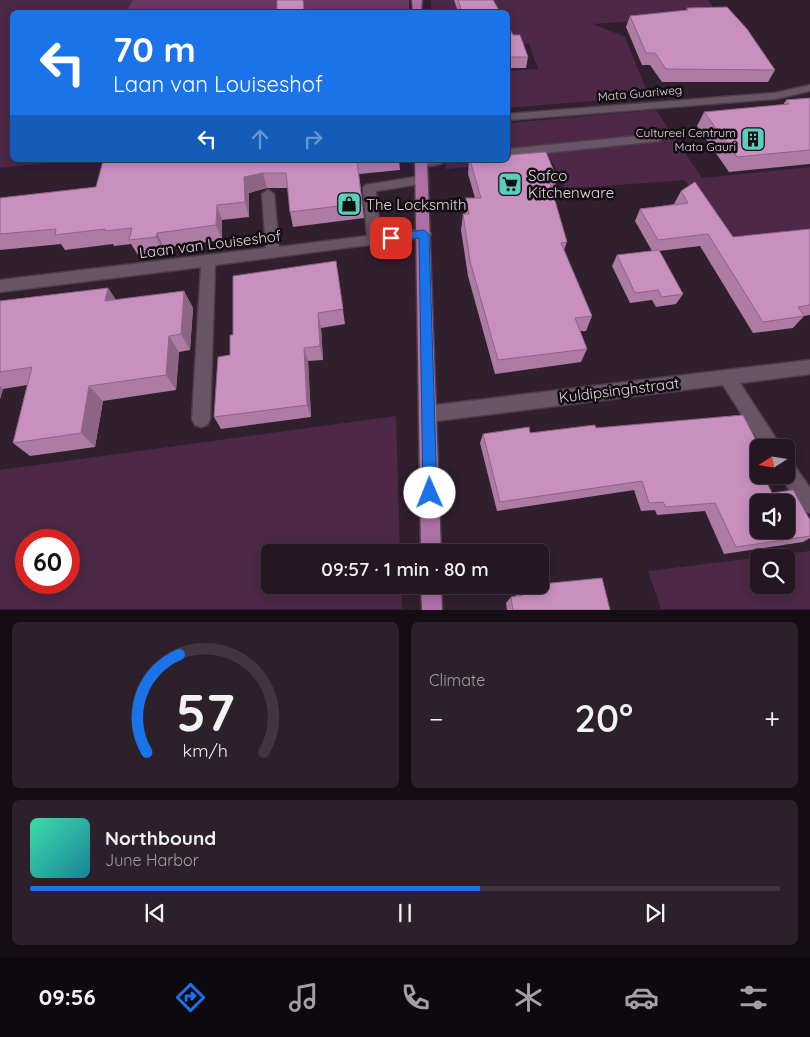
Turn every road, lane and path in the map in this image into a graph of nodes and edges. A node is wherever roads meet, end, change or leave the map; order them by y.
1 (810, 88) edge
2 (510, 117) edge
3 (656, 138) dead end
4 (510, 153) edge
5 (421, 162) edge
6 (422, 180) junction
7 (268, 194) dead end
8 (424, 234) junction
9 (374, 240) junction
10 (273, 252) junction
11 (208, 260) junction
12 (0, 286) edge
13 (810, 367) edge
14 (727, 377) junction
15 (428, 414) junction
16 (201, 419) dead end
17 (767, 439) edge
18 (795, 482) edge
19 (810, 504) edge
20 (431, 544) edge
21 (431, 594) edge
22 (432, 610) edge

1 - 2 street, Mata Guariweg
3 - 4 street
5 - 6 main road
6 - 8 main road
6 - 9 street
7 - 10 street
8 - 9 street, Laan van Louiseshof
8 - 15 main road
9 - 10 street, Laan van Louiseshof
10 - 11 street, Laan van Louiseshof
11 - 12 street, Laan van Louiseshof
11 - 16 street
13 - 14 street, Kuldipsinghstraat
14 - 15 street, Kuldipsinghstraat
14 - 17 street
15 - 20 main road
18 - 19 street
21 - 22 main road

